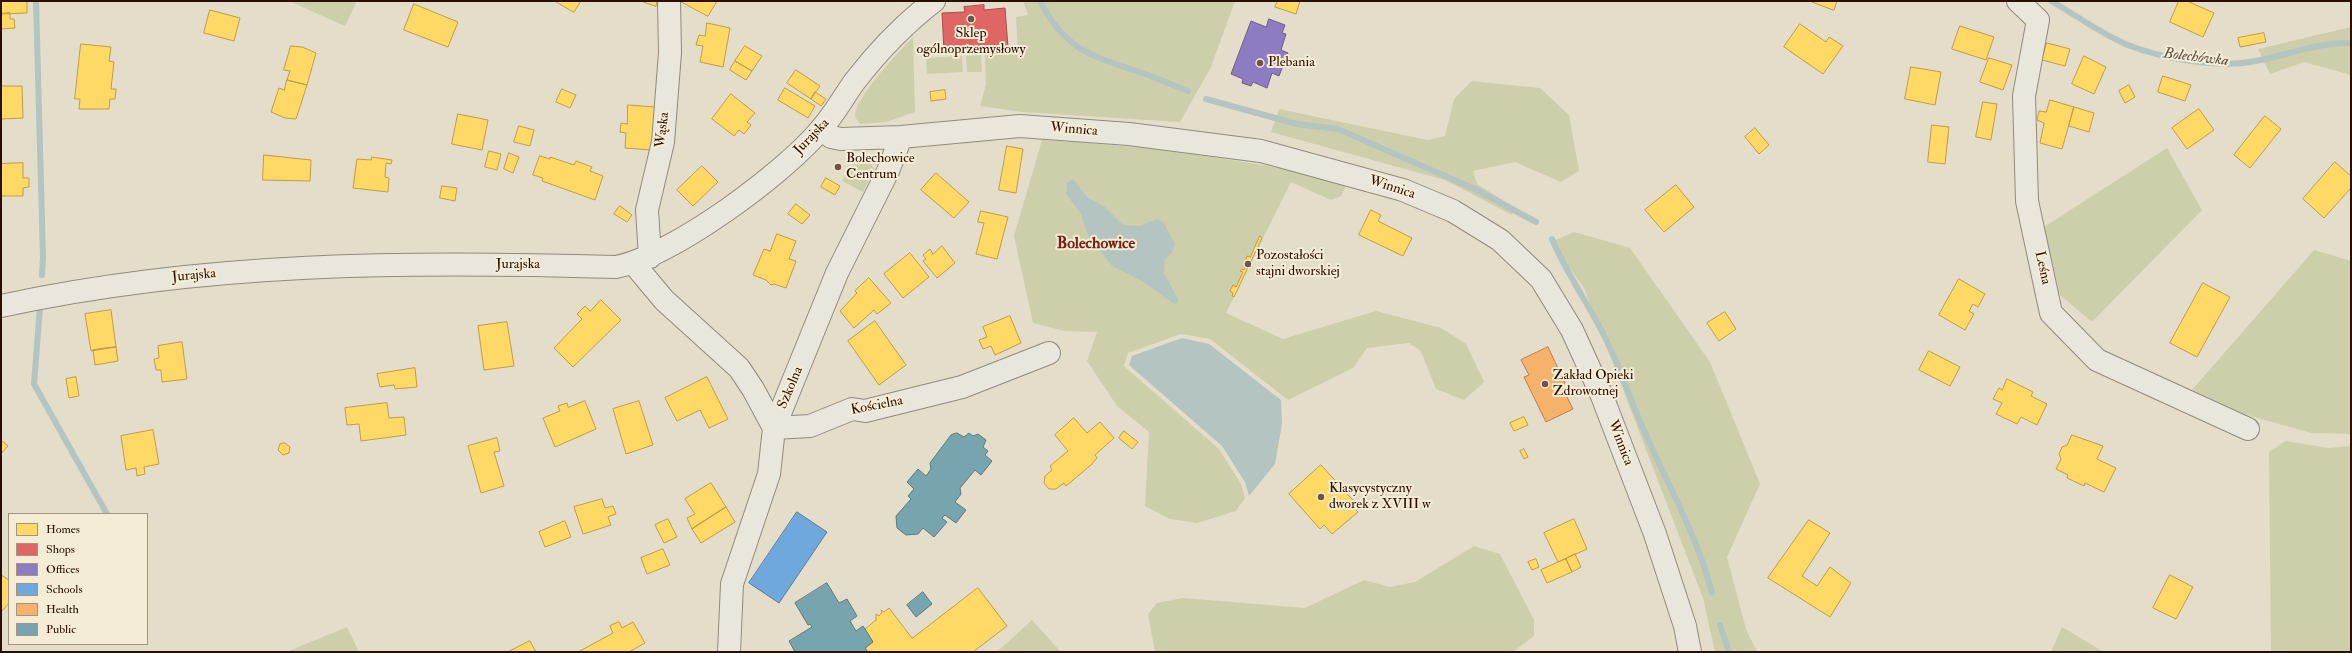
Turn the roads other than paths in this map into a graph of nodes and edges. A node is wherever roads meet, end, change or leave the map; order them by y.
1 (669, 1) edge
2 (934, 1) edge
3 (2018, 1) edge
4 (821, 129) junction
5 (901, 137) junction
6 (642, 260) junction
7 (1, 306) edge
8 (1049, 353) dead end
9 (774, 428) junction
10 (2248, 429) dead end
11 (729, 652) edge
12 (1690, 652) edge

1 - 6 street, Wąska
2 - 4 street, Jurajska
3 - 10 street, Leśna
4 - 5 street, Winnica
4 - 6 street, Jurajska
5 - 9 street, Szkolna
5 - 12 street, Winnica
6 - 7 street, Jurajska
6 - 9 street
8 - 9 street, Kościelna
9 - 11 street, Szkolna

